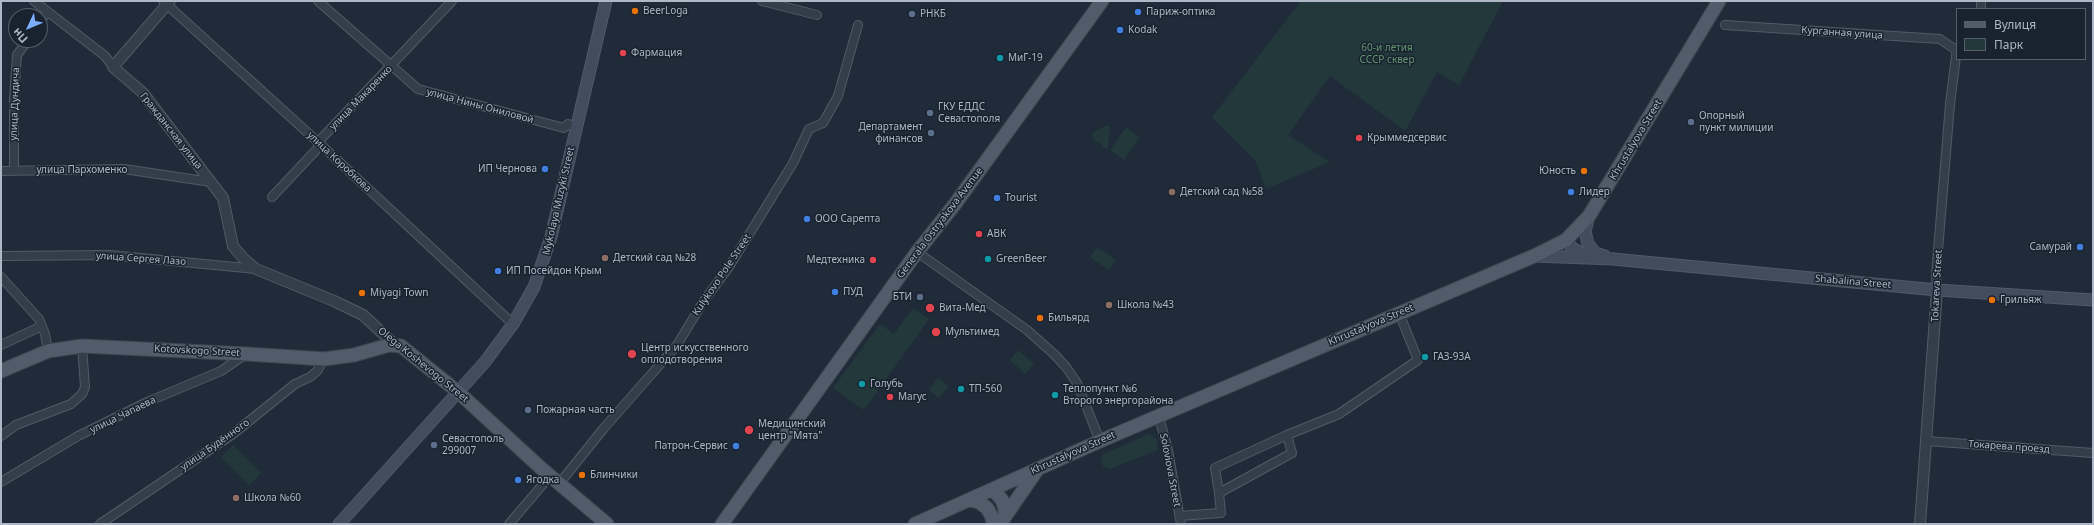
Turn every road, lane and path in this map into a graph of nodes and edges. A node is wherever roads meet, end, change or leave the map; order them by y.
1 (34, 1) edge
2 (318, 1) edge
3 (452, 1) edge
4 (606, 1) edge
5 (762, 1) edge
6 (1102, 1) edge
7 (1719, 1) edge
8 (167, 2) edge
9 (43, 8) edge
10 (48, 12) edge
11 (817, 15) dead end
12 (858, 25) dead end
13 (1725, 25) dead end
14 (22, 48) edge
15 (1956, 49) edge
16 (113, 67) junction
17 (391, 67) junction
18 (576, 127) junction
19 (320, 143) junction
20 (1, 171) edge
21 (14, 171) junction
22 (211, 182) junction
23 (272, 197) dead end
24 (1589, 216) junction
25 (1566, 240) junction
26 (917, 252) junction
27 (1, 256) edge
28 (1534, 256) junction
29 (1590, 257) junction
30 (1613, 259) junction
31 (256, 269) junction
32 (1, 277) edge
33 (1937, 290) junction
34 (2093, 300) edge
35 (1399, 313) junction
36 (513, 324) junction
37 (42, 326) junction
38 (1, 345) edge
39 (395, 345) junction
40 (82, 346) junction
41 (48, 351) junction
42 (247, 354) junction
43 (324, 359) junction
44 (1, 371) edge
45 (458, 392) junction
46 (1159, 416) junction
47 (1287, 435) junction
48 (1, 436) edge
49 (1100, 441) junction
50 (1926, 441) junction
51 (2093, 453) edge
52 (1037, 470) junction
53 (555, 480) junction
54 (1, 482) edge
55 (990, 490) junction
56 (1219, 493) junction
57 (969, 500) junction
58 (1180, 520) edge
59 (1002, 521) edge
60 (100, 524) edge
61 (339, 524) edge
62 (509, 524) edge
63 (607, 524) edge
64 (722, 524) edge
65 (915, 524) edge
66 (993, 524) edge
67 (1920, 524) edge

1 - 9 street, Гражданская улица
2 - 17 street, улица Нины Ониловой
3 - 17 street, улица Макаренко
4 - 18 main road, Mykolaya Muzyki Street
5 - 11 street
6 - 26 main road, Generala Ostryakova Avenue
7 - 24 main road, Khrustalyova Street
8 - 16 street
8 - 19 street, улица Коробкова
10 - 16 street, Гражданская улица
12 - 53 street, Kulykovo Pole Street
13 - 15 street, Курганная улица
14 - 21 street, улица Дундича
15 - 33 street, Tokareva Street
16 - 22 street, Гражданская улица
17 - 18 street, улица Нины Ониловой
17 - 19 street, улица Макаренко
18 - 36 main road, Mykolaya Muzyki Street
19 - 23 street, улица Макаренко
19 - 36 street, улица Коробкова
20 - 21 street, улица Пархоменко
21 - 22 street, улица Пархоменко
22 - 31 street, Гражданская улица
24 - 25 main road, Khrustalyova Street
24 - 30 main road, Shabalina Street
25 - 28 main road, Khrustalyova Street
25 - 29 main road, Shabalina Street
26 - 49 street
26 - 64 main road, Generala Ostryakova Avenue
27 - 31 street, улица Сергея Лазо
28 - 29 main road, Shabalina Street
28 - 35 main road, Khrustalyova Street
29 - 30 main road, Shabalina Street
30 - 33 main road, Shabalina Street
31 - 39 street, Olega Koshevogo Street
32 - 37 street
33 - 34 main road, Shabalina Street
33 - 50 street, Tokareva Street
35 - 46 main road, Khrustalyova Street
35 - 47 street
36 - 45 main road, Mykolaya Muzyki Street
37 - 38 street
37 - 41 street
39 - 43 main road, Kotovskogo Street
39 - 45 main road, Olega Koshevogo Street
40 - 41 main road, Kotovskogo Street
40 - 42 main road, Kotovskogo Street
40 - 48 street
41 - 44 main road, Kotovskogo Street
42 - 43 main road, Kotovskogo Street
42 - 54 street, улица Чапаева
43 - 60 street, улица Будённого
45 - 53 main road, Olega Koshevogo Street
45 - 61 main road, Mykolaya Muzyki Street
46 - 49 main road, Khrustalyova Street
46 - 58 street, Soloviova Street
47 - 56 street
47 - 56 street
49 - 52 main road, Khrustalyova Street
50 - 51 street, Токарева проезд
50 - 67 street, Tokareva Street
52 - 55 main road, Khrustalyova Street
52 - 59 main road
53 - 62 street, Kulykovo Pole Street
53 - 63 main road, Olega Koshevogo Street
55 - 57 main road, Khrustalyova Street
55 - 59 main road
56 - 58 street
57 - 65 main road, Khrustalyova Street
57 - 66 main road

